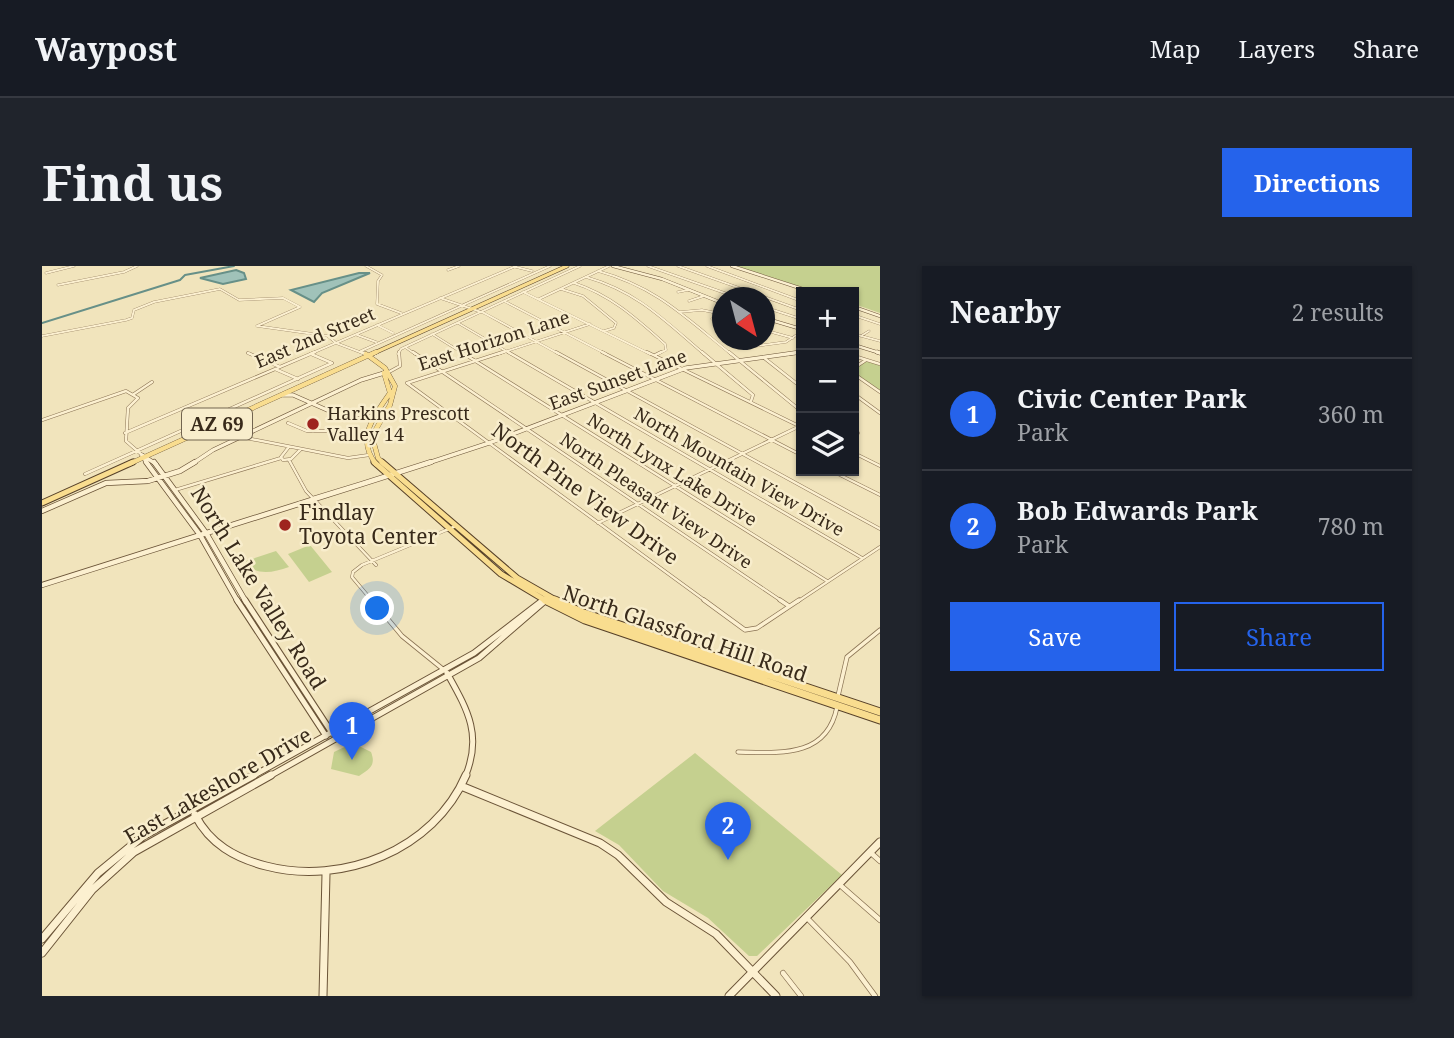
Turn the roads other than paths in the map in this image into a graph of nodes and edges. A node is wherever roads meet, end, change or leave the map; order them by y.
1 (74, 266) edge
2 (137, 266) edge
3 (366, 266) edge
4 (459, 266) edge
5 (515, 266) edge
6 (550, 266) edge
7 (561, 266) edge
8 (567, 266) edge
9 (580, 266) edge
10 (613, 266) edge
11 (648, 266) edge
12 (678, 266) edge
13 (707, 266) edge
14 (732, 266) edge
15 (448, 270) dead end
16 (598, 271) junction
17 (534, 272) junction
18 (46, 273) dead end
19 (586, 277) junction
20 (574, 283) junction
21 (674, 283) junction
22 (58, 285) dead end
23 (665, 285) dead end
24 (797, 287) edge
25 (561, 289) junction
26 (690, 289) junction
27 (712, 289) edge
28 (523, 292) junction
29 (678, 292) dead end
30 (705, 296) junction
31 (440, 298) junction
32 (712, 298) edge
33 (796, 298) edge
34 (539, 299) junction
35 (504, 301) junction
36 (689, 301) dead end
37 (471, 308) junction
38 (796, 308) edge
39 (859, 309) edge
40 (775, 310) edge
41 (680, 312) junction
42 (712, 313) edge
43 (402, 314) junction
44 (880, 316) edge
45 (796, 317) edge
46 (859, 317) edge
47 (775, 322) edge
48 (458, 323) junction
49 (590, 324) junction
50 (880, 324) edge
51 (377, 325) junction
52 (796, 329) edge
53 (604, 331) junction
54 (869, 331) dead end
55 (563, 332) junction
56 (775, 333) edge
57 (355, 334) junction
58 (394, 334) junction
59 (432, 334) junction
60 (861, 335) joint
61 (42, 336) edge
62 (796, 336) edge
63 (793, 339) junction
64 (536, 341) junction
65 (880, 341) edge
66 (376, 342) junction
67 (775, 342) edge
68 (336, 343) junction
69 (859, 346) edge
70 (405, 347) junction
71 (506, 350) junction
72 (880, 352) edge
73 (247, 353) dead end
74 (310, 354) junction
75 (796, 354) edge
76 (365, 355) junction
77 (654, 355) junction
78 (763, 357) junction
79 (859, 358) edge
80 (474, 360) junction
81 (739, 360) junction
82 (866, 360) junction
83 (715, 363) junction
84 (880, 364) edge
85 (859, 365) edge
86 (332, 366) junction
87 (280, 367) junction
88 (275, 369) junction
89 (682, 369) junction
90 (441, 371) junction
91 (386, 373) junction
92 (859, 377) edge
93 (298, 379) junction
94 (655, 380) junction
95 (152, 383) dead end
96 (309, 383) junction
97 (407, 383) joint
98 (796, 383) edge
99 (627, 390) junction
100 (880, 392) edge
101 (134, 394) junction
102 (293, 395) junction
103 (859, 398) edge
104 (750, 402) junction
105 (311, 403) junction
106 (595, 403) junction
107 (796, 407) edge
108 (248, 410) junction
109 (880, 413) edge
110 (562, 415) junction
111 (377, 417) junction
112 (42, 420) edge
113 (288, 423) dead end
114 (796, 424) edge
115 (796, 428) edge
116 (527, 429) junction
117 (332, 431) dead end
118 (125, 433) junction
119 (241, 437) junction
120 (772, 440) junction
121 (489, 443) junction
122 (288, 448) junction
123 (300, 450) junction
124 (136, 451) junction
125 (796, 452) edge
126 (369, 454) junction
127 (743, 454) junction
128 (144, 456) junction
129 (859, 456) edge
130 (281, 458) junction
131 (289, 460) junction
132 (880, 466) edge
133 (710, 469) junction
134 (85, 474) dead end
135 (391, 475) junction
136 (842, 476) edge
137 (163, 477) junction
138 (676, 486) junction
139 (175, 490) junction
140 (880, 495) edge
141 (313, 499) junction
142 (42, 501) edge
143 (638, 504) junction
144 (42, 511) edge
145 (598, 523) junction
146 (453, 527) junction
147 (880, 528) edge
148 (203, 534) junction
149 (880, 547) edge
150 (862, 558) junction
151 (372, 560) junction
152 (376, 565) dead end
153 (827, 581) junction
154 (42, 585) edge
155 (545, 600) junction
156 (789, 606) junction
157 (880, 630) edge
158 (446, 672) junction
159 (838, 702) junction
160 (880, 712) edge
161 (880, 720) edge
162 (330, 736) junction
163 (738, 752) dead end
164 (461, 786) junction
165 (193, 813) junction
166 (880, 842) edge
167 (871, 853) junction
168 (880, 861) edge
169 (326, 874) junction
170 (840, 885) junction
171 (80, 899) junction
172 (807, 918) junction
173 (880, 920) edge
174 (42, 939) edge
175 (42, 953) edge
176 (753, 971) junction
177 (783, 973) dead end
178 (323, 996) edge
179 (730, 996) edge
180 (776, 996) edge
181 (802, 996) edge
182 (875, 996) edge

1 - 18 street
2 - 22 street
3 - 43 street
4 - 15 street
5 - 17 street
5 - 31 street, East 2nd Street
6 - 17 street
7 - 37 main road, AZ 69
8 - 37 main road, AZ 69
9 - 28 street
10 - 16 street
10 - 21 street
11 - 27 street
12 - 38 street
13 - 33 street
14 - 24 street
16 - 19 street
16 - 41 street
17 - 37 street
19 - 20 street
19 - 83 street
20 - 25 street
20 - 77 street
21 - 23 street
21 - 26 street
25 - 34 street
25 - 53 street
26 - 29 street
26 - 30 street
28 - 34 street
28 - 35 street
30 - 32 street
30 - 36 street
31 - 37 street
31 - 43 street, East 2nd Street
34 - 49 street
35 - 37 street
35 - 55 street
37 - 48 street
37 - 58 street
37 - 64 street
37 - 76 main road, AZ 69
39 - 44 street
40 - 45 street
41 - 42 street
41 - 81 street
43 - 51 street, East 2nd Street
46 - 50 street
47 - 52 street
48 - 59 street
48 - 71 street, North Mountain View Drive
49 - 53 street
49 - 55 street, East Horizon Lane
51 - 57 street, East 2nd Street
51 - 58 street
53 - 77 street
54 - 60 street
55 - 64 street, East Horizon Lane
55 - 94 street
56 - 63 street
57 - 66 street
57 - 68 street, East 2nd Street
58 - 66 street
59 - 70 street
59 - 80 street, North Lynx Lake Drive
60 - 65 street
61 - 68 street
62 - 63 street
63 - 67 street
64 - 71 street, East Horizon Lane
64 - 99 street
66 - 76 street
68 - 74 street, East 2nd Street
68 - 76 street
69 - 72 street
70 - 90 street, North Pleasant View Drive
70 - 91 street
71 - 80 street, East Horizon Lane
71 - 106 street, North Mountain View Drive
73 - 87 street
74 - 86 street
74 - 87 street, East 2nd Street
75 - 78 street, East Sunset Lane
76 - 86 main road, AZ 69
76 - 91 main road
76 - 91 main road
76 - 96 main road, AZ 69
77 - 89 street
78 - 81 street, East Sunset Lane
78 - 98 street
79 - 82 street
80 - 90 street, East Horizon Lane
80 - 110 street, North Lynx Lake Drive
81 - 83 street, East Sunset Lane
81 - 107 street
82 - 84 street
82 - 85 street
83 - 89 street, East Sunset Lane
83 - 104 street
86 - 93 main road
86 - 128 main road, AZ 69
87 - 88 street, East 2nd Street
88 - 93 street
88 - 118 street, East 2nd Street
89 - 94 street, East Sunset Lane
89 - 104 street
90 - 97 street, East Horizon Lane
90 - 116 street, North Pleasant View Drive
91 - 105 street
91 - 111 main road, North Glassford Hill Road
91 - 111 main road, North Glassford Hill Road
92 - 100 street
93 - 124 street
94 - 99 street, East Sunset Lane
94 - 120 street
95 - 101 street
96 - 102 street
96 - 108 main road, AZ 69
97 - 121 street, North Pine View Drive
99 - 106 street, East Sunset Lane
99 - 127 street
101 - 112 street
101 - 118 street
102 - 105 street
102 - 108 street
103 - 109 street
104 - 114 street
105 - 111 street
105 - 119 street
106 - 110 street, East Sunset Lane
106 - 133 street, North Mountain View Drive
108 - 128 main road, AZ 69
110 - 116 street, East Sunset Lane
110 - 138 street, North Lynx Lake Drive
111 - 126 main road, North Glassford Hill Road
111 - 135 main road, North Glassford Hill Road
113 - 117 street
115 - 120 street
116 - 121 street, East Sunset Lane
116 - 143 street, North Pleasant View Drive
118 - 124 street, North Lake Valley Road
119 - 122 street
119 - 137 street
120 - 125 street
120 - 127 street
121 - 135 street, East Sunset Lane
121 - 145 street, North Pine View Drive
122 - 123 street
122 - 130 street
123 - 126 street
123 - 131 street
124 - 128 street, North Lake Valley Road
124 - 134 street
126 - 135 main road, North Glassford Hill Road
127 - 133 street
127 - 147 street
128 - 137 street, North Lake Valley Road
128 - 142 main road, AZ 69
129 - 132 street
130 - 131 street
130 - 139 street
131 - 141 street
133 - 138 street
133 - 150 street, North Mountain View Drive
135 - 141 street, East Sunset Lane
135 - 146 main road, North Glassford Hill Road
136 - 140 street
137 - 139 street, North Lake Valley Road
137 - 144 street
137 - 148 street, North Lake Valley Road
138 - 143 street
138 - 153 street, North Lynx Lake Drive
139 - 148 street, North Lake Valley Road
141 - 148 street, East Sunset Lane
141 - 151 street
143 - 145 street
143 - 156 street, North Pleasant View Drive
145 - 156 street, North Pine View Drive
146 - 151 street
146 - 155 main road, North Glassford Hill Road
148 - 154 street, East Sunset Lane
148 - 162 street, North Lake Valley Road
149 - 150 street
150 - 153 street
151 - 152 street
151 - 158 street
153 - 156 street
155 - 158 street, East Lakeshore Drive
155 - 159 main road, North Glassford Hill Road
155 - 159 main road, North Glassford Hill Road
157 - 159 street
158 - 162 street, East Lakeshore Drive
158 - 164 street
159 - 160 main road
159 - 161 main road, North Glassford Hill Road
159 - 163 street
162 - 165 street, East Lakeshore Drive
164 - 169 street
164 - 176 street
165 - 169 street
165 - 171 street, East Lakeshore Drive
166 - 167 street
167 - 168 street
167 - 170 street
169 - 178 street
170 - 172 street
170 - 173 street
171 - 174 street, East Lakeshore Drive
171 - 175 street, East Lakeshore Drive
172 - 176 street
172 - 182 street
176 - 179 street
176 - 180 street
177 - 181 street

